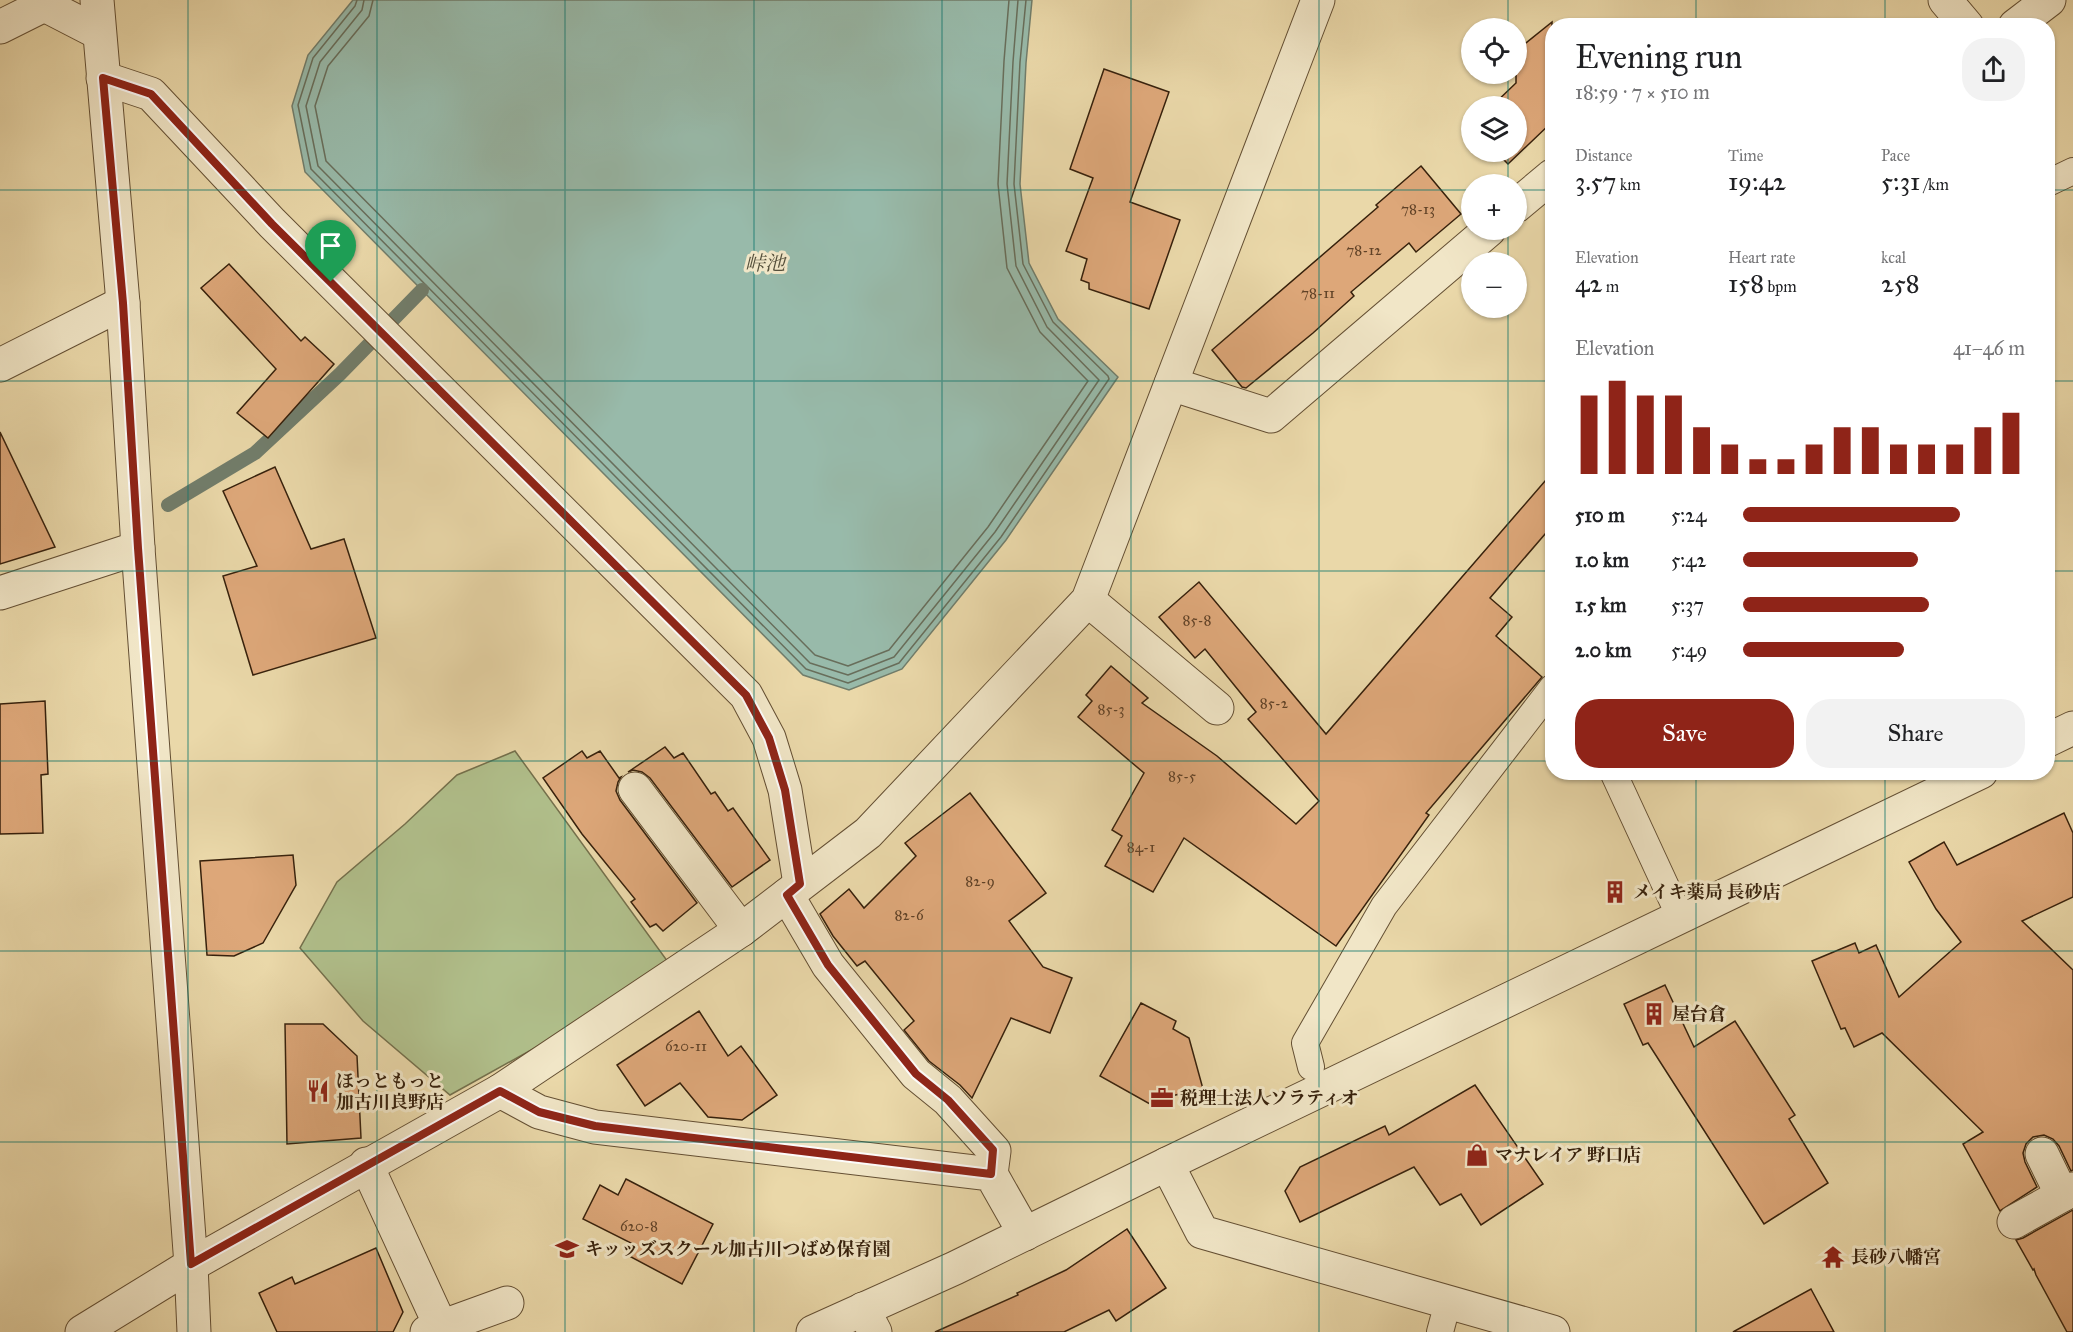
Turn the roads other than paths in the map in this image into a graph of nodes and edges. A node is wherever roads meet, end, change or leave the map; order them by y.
1 (97, 0) edge
2 (1318, 0) edge
3 (1945, 0) edge
4 (2049, 0) edge
5 (40, 2) edge
6 (1960, 18) edge
7 (2025, 18) edge
8 (0, 27) edge
9 (99, 33) junction
10 (103, 78) junction
11 (2073, 171) edge
12 (2055, 180) edge
13 (1545, 182) edge
14 (1527, 197) edge
15 (1477, 240) edge
16 (123, 303) junction
17 (0, 365) edge
18 (1171, 384) junction
19 (138, 548) junction
20 (0, 593) edge
21 (1088, 600) junction
22 (1545, 697) edge
23 (1217, 708) dead end
24 (1617, 780) edge
25 (1964, 780) edge
26 (635, 789) dead end
27 (794, 890) junction
28 (1680, 917) junction
29 (741, 930) junction
30 (1311, 1067) dead end
31 (500, 1091) junction
32 (2042, 1154) dead end
33 (366, 1164) junction
34 (1167, 1164) junction
35 (991, 1174) junction
36 (2067, 1192) edge
37 (2014, 1222) dead end
38 (1025, 1234) junction
39 (191, 1264) junction
40 (507, 1303) dead end
41 (1444, 1317) edge
42 (869, 1321) edge
43 (1509, 1326) edge
44 (434, 1329) edge
45 (82, 1332) edge
46 (194, 1332) edge
47 (813, 1332) edge
48 (1553, 1332) edge

1 - 9 street
2 - 18 street
3 - 6 street
4 - 7 street
5 - 8 street
5 - 9 street
9 - 10 street
10 - 16 street
10 - 27 street
11 - 12 lane
13 - 14 street
15 - 18 street
16 - 17 street
16 - 19 street
18 - 21 street
19 - 20 street
19 - 39 street
21 - 23 street
21 - 27 street
22 - 30 lane
24 - 28 lane
25 - 28 street
26 - 29 street
27 - 29 street
27 - 35 street
28 - 34 street
29 - 31 street
31 - 33 street
31 - 35 street
32 - 36 street
33 - 39 street
33 - 44 street
34 - 38 street
34 - 41 street
35 - 38 street
36 - 37 street
38 - 42 street
39 - 45 street
39 - 46 street
40 - 44 street
41 - 43 street
42 - 47 street
43 - 48 street

